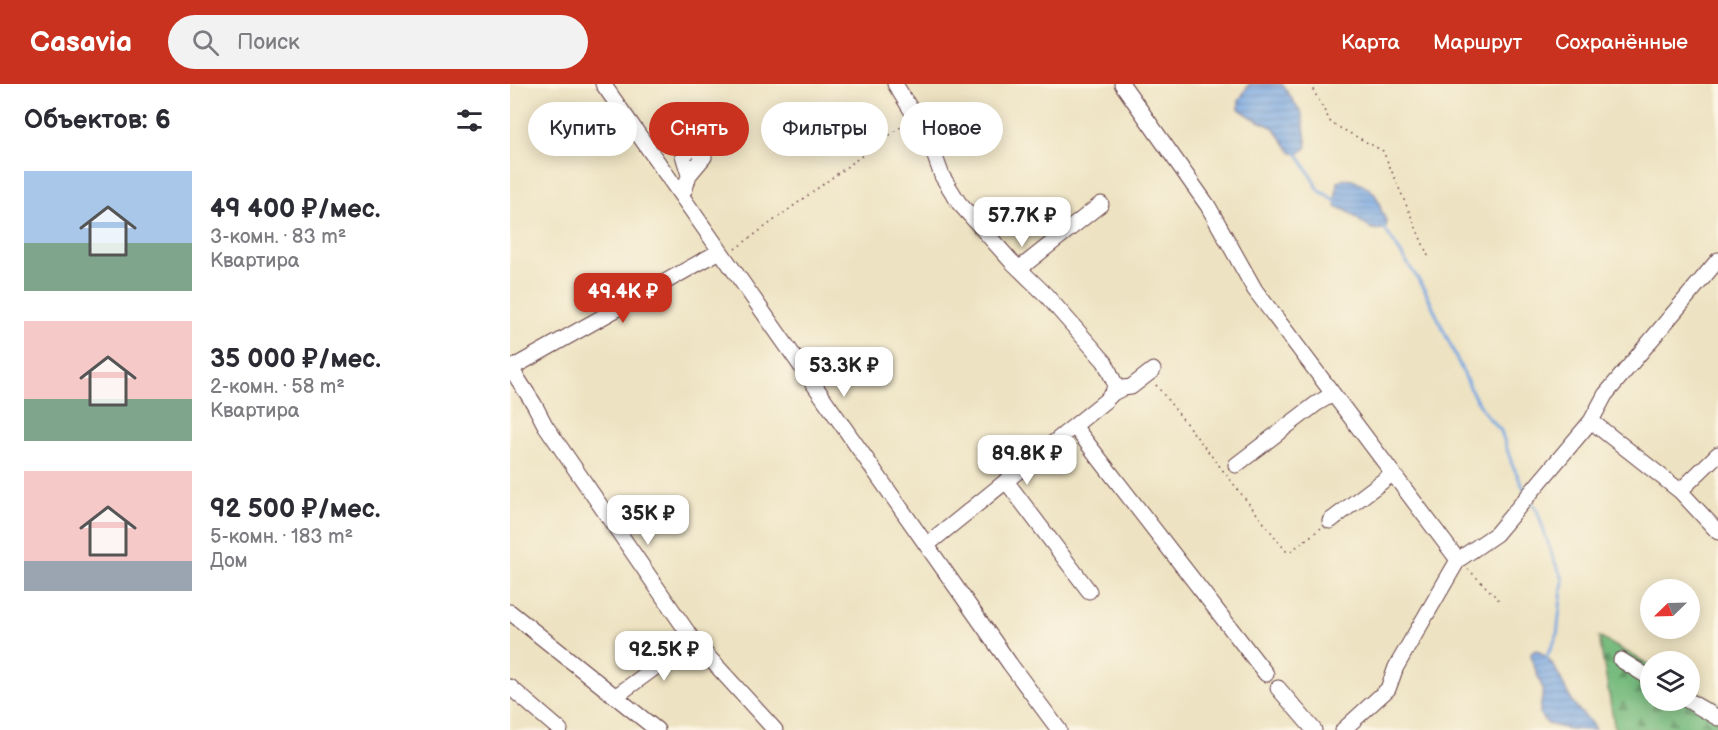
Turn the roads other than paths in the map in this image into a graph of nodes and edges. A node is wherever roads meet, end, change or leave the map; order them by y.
1 (603, 84) edge
2 (895, 84) edge
3 (1122, 84) edge
4 (689, 175) dead end
5 (680, 193) junction
6 (1101, 204) dead end
7 (722, 254) junction
8 (1718, 260) edge
9 (1019, 269) junction
10 (510, 368) edge
11 (1153, 370) dead end
12 (1113, 393) junction
13 (1334, 394) junction
14 (1591, 421) junction
15 (1074, 426) junction
16 (1718, 454) edge
17 (1236, 465) dead end
18 (1392, 474) junction
19 (1006, 481) junction
20 (1680, 491) junction
21 (1330, 521) dead end
22 (1718, 532) edge
23 (927, 545) junction
24 (1458, 560) junction
25 (1089, 591) dead end
26 (510, 612) edge
27 (693, 640) junction
28 (1620, 660) dead end
29 (1640, 672) edge
30 (1266, 674) dead end
31 (510, 687) edge
32 (1278, 688) dead end
33 (616, 696) junction
34 (1700, 707) edge
35 (1718, 718) edge
36 (640, 725) edge
37 (560, 730) edge
38 (657, 730) edge
39 (776, 730) edge
40 (1059, 730) edge
41 (1314, 730) edge
42 (1344, 730) edge

1 - 5 street
2 - 9 street
3 - 13 street
4 - 5 street
5 - 7 street
6 - 9 street
7 - 10 street
7 - 23 street
8 - 14 street
9 - 12 street
10 - 27 street
11 - 12 street
12 - 15 street
13 - 17 street
13 - 18 street
14 - 20 street
14 - 24 street
15 - 19 street
15 - 30 street
16 - 20 street
18 - 21 street
18 - 24 street
19 - 23 street
19 - 25 street
20 - 22 street
23 - 40 street
24 - 42 street
26 - 33 street
27 - 33 street
27 - 39 street
28 - 29 street
31 - 37 street
32 - 41 street
33 - 36 street
34 - 35 street
36 - 38 street

